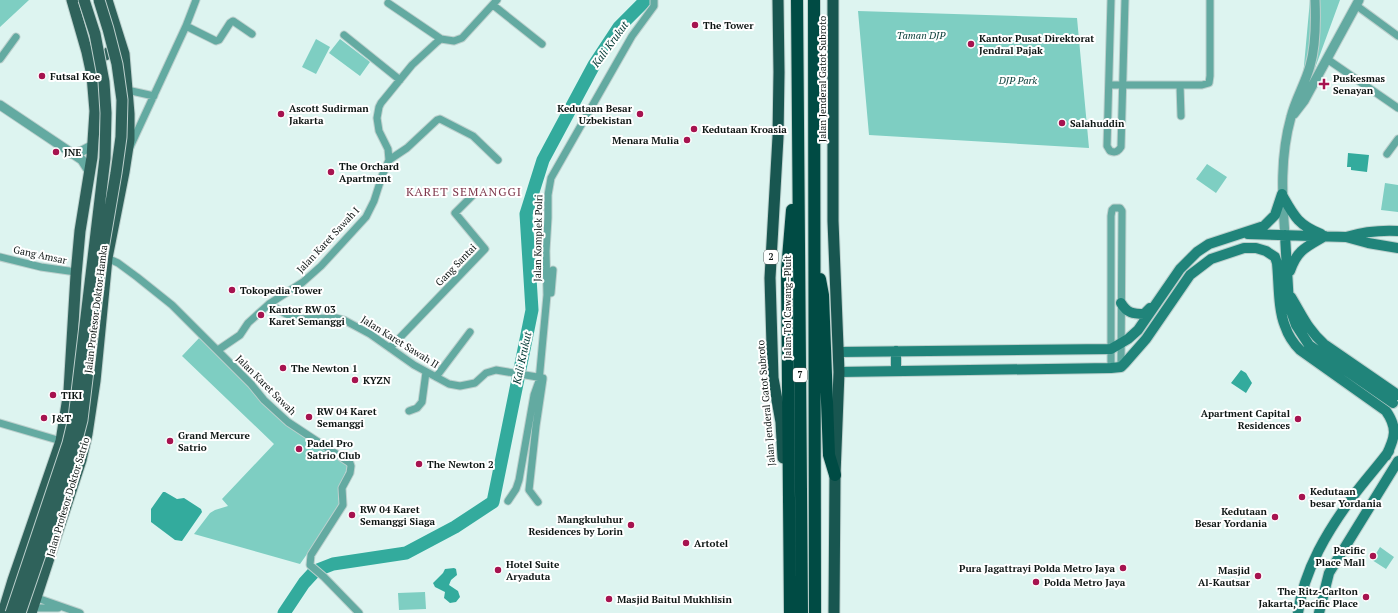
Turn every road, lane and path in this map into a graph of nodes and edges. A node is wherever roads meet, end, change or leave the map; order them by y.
1 (72, 0) edge
2 (84, 0) edge
3 (99, 0) edge
4 (107, 0) edge
5 (196, 0) edge
6 (778, 0) edge
7 (797, 0) edge
8 (814, 0) edge
9 (833, 0) edge
10 (1111, 0) edge
11 (1125, 0) edge
12 (1210, 0) edge
13 (1315, 0) edge
14 (495, 2) edge
15 (388, 3) dead end
16 (654, 3) edge
17 (1358, 3) edge
18 (186, 26) junction
19 (252, 34) dead end
20 (344, 35) dead end
21 (1398, 36) edge
22 (16, 37) dead end
23 (441, 39) junction
24 (120, 40) junction
25 (542, 44) dead end
26 (87, 52) junction
27 (0, 59) edge
28 (1327, 59) junction
29 (400, 80) junction
30 (1309, 81) junction
31 (1109, 85) junction
32 (1122, 85) junction
33 (1180, 85) junction
34 (127, 90) junction
35 (154, 96) junction
36 (0, 105) edge
37 (1398, 108) edge
38 (1181, 116) dead end
39 (798, 138) junction
40 (1398, 139) edge
41 (93, 145) junction
42 (72, 154) junction
43 (127, 154) junction
44 (1387, 154) dead end
45 (389, 160) junction
46 (498, 160) dead end
47 (89, 171) junction
48 (473, 195) dead end
49 (1282, 195) junction
50 (1398, 231) edge
51 (1242, 234) junction
52 (1285, 235) junction
53 (1325, 236) junction
54 (1346, 237) junction
55 (1398, 248) edge
56 (814, 250) junction
57 (0, 257) edge
58 (107, 258) junction
59 (553, 270) dead end
60 (76, 272) junction
61 (1288, 277) junction
62 (1288, 293) junction
63 (1280, 302) junction
64 (1121, 303) junction
65 (1156, 303) junction
66 (269, 304) junction
67 (470, 332) dead end
68 (1121, 344) junction
69 (1309, 345) junction
70 (390, 348) junction
71 (1111, 349) junction
72 (218, 350) junction
73 (896, 351) junction
74 (839, 352) junction
75 (1116, 367) junction
76 (896, 371) junction
77 (426, 372) junction
78 (839, 372) junction
79 (436, 377) junction
80 (539, 377) junction
81 (1396, 399) edge
82 (408, 411) dead end
83 (0, 423) edge
84 (1398, 439) edge
85 (61, 441) junction
86 (85, 444) junction
87 (1386, 456) junction
88 (1398, 457) edge
89 (1398, 461) edge
90 (51, 470) junction
91 (1392, 470) junction
92 (835, 475) junction
93 (74, 482) junction
94 (508, 501) dead end
95 (538, 502) dead end
96 (13, 580) junction
97 (36, 597) junction
98 (3, 599) edge
99 (65, 608) junction
100 (32, 611) edge
101 (3, 613) edge
102 (10, 613) edge
103 (20, 613) edge
104 (80, 613) edge
105 (360, 613) edge
106 (785, 613) edge
107 (790, 613) edge
108 (802, 613) edge
109 (816, 613) edge
110 (834, 613) edge
111 (1298, 613) edge
112 (1319, 613) edge

1 - 26 main road
2 - 102 main road, Jalan Profesor Doktor Hamka, bridge
3 - 103 main road, Jalan Profesor Doktor Hamka, bridge
4 - 24 main road, Jalan Profesor Doktor Satrio
5 - 18 street
6 - 106 highway, Jalan Jenderal Gatot Subroto / 2
7 - 39 highway, Jalan Tol Cawang–Pluit / 7
8 - 56 highway, 7
9 - 74 highway, Jalan Jenderal Gatot Subroto
10 - 31 street
11 - 32 street
12 - 33 street
13 - 30 street
14 - 23 street
14 - 25 street
15 - 23 street
16 - 80 street, Jalan Komplek Polri
17 - 21 street
17 - 28 street
18 - 19 street
18 - 35 street
20 - 29 street
22 - 27 street
23 - 29 street
24 - 26 main road
24 - 34 main road, Jalan Profesor Doktor Satrio
26 - 41 main road
28 - 30 street
28 - 37 street
29 - 45 street
30 - 49 street
31 - 32 street
31 - 32 street
32 - 33 street
33 - 38 street
34 - 35 street
34 - 43 main road, Jalan Profesor Doktor Satrio
35 - 43 street
36 - 42 street
39 - 107 highway
39 - 108 highway, Jalan Tol Cawang–Pluit / 7
40 - 44 street
41 - 42 street
41 - 47 main road
42 - 47 street
43 - 58 main road, Jalan Profesor Doktor Satrio
45 - 46 street
45 - 66 street, Jalan Karet Sawah I
47 - 60 main road
48 - 70 street, Gang Santai
49 - 51 main road
49 - 52 street
49 - 53 main road
50 - 54 main road
51 - 52 main road
51 - 65 main road
52 - 53 main road
52 - 61 main road
53 - 54 main road
53 - 61 main road
54 - 55 main road
56 - 92 highway
56 - 109 highway, 7
57 - 60 street, Gang Amsar
58 - 72 street, Jalan Karet Sawah
58 - 86 main road, Jalan Profesor Doktor Satrio
59 - 80 street
60 - 85 main road
61 - 62 main road
62 - 69 main road
62 - 81 main road
63 - 69 main road
63 - 75 main road
63 - 87 main road
64 - 65 main road
64 - 68 street
64 - 71 street
65 - 68 main road
66 - 70 street, Jalan Karet Sawah II
66 - 72 street, Jalan Karet Sawah I
67 - 79 street
68 - 71 main road
68 - 75 street
69 - 81 main road
70 - 77 street, Jalan Karet Sawah II
71 - 73 main road
71 - 75 street
72 - 105 street, Jalan Karet Sawah
73 - 74 main road
73 - 76 main road
74 - 78 highway, Jalan Jenderal Gatot Subroto
75 - 76 main road
76 - 78 main road
77 - 79 street, Jalan Karet Sawah II
77 - 82 street
78 - 92 highway, Jalan Jenderal Gatot Subroto
79 - 80 street, Jalan Karet Sawah II
80 - 94 street, Jalan Komplek Polri
80 - 95 street
83 - 85 street
84 - 87 main road
85 - 86 main road
85 - 90 main road
86 - 93 main road, Jalan Profesor Doktor Satrio
87 - 111 main road
88 - 91 main road
89 - 91 main road
90 - 93 main road
90 - 96 main road
91 - 112 main road
92 - 110 highway, Jalan Jenderal Gatot Subroto
93 - 97 main road, Jalan Profesor Doktor Satrio
96 - 98 main road
96 - 102 main road
97 - 99 street
97 - 100 main road, Jalan Profesor Doktor Satrio
98 - 101 main road
99 - 100 street
99 - 104 street

